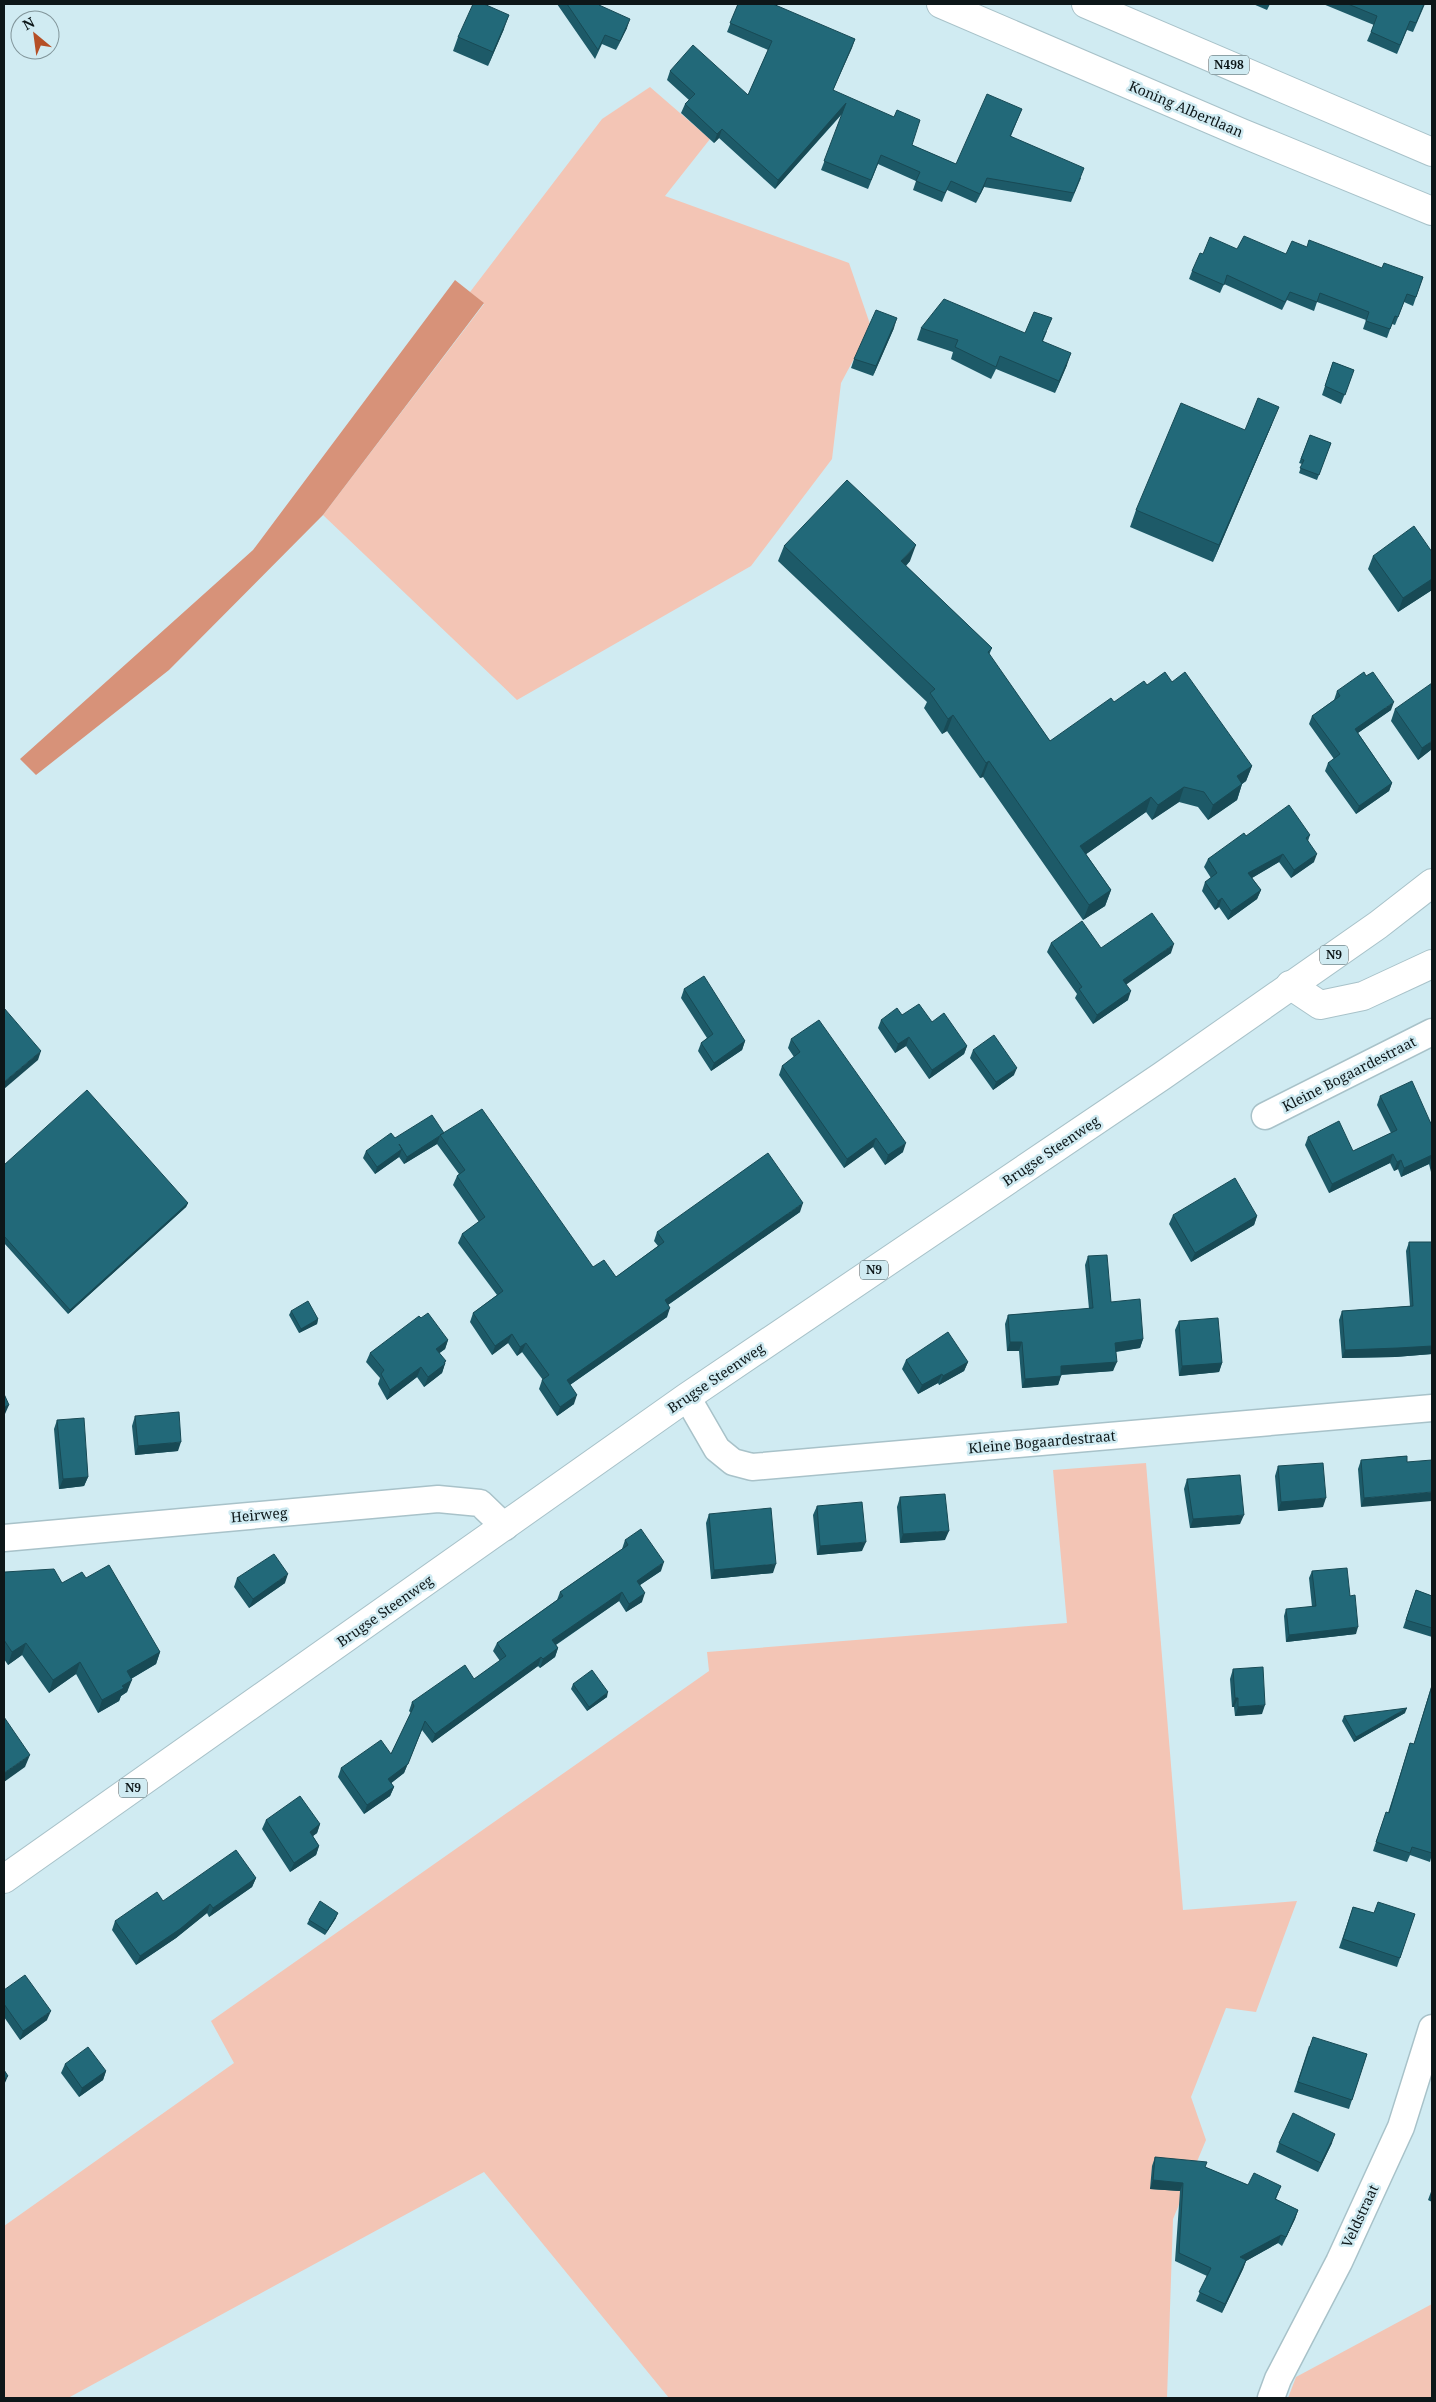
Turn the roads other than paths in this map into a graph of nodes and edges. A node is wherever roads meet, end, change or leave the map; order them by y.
1 (940, 4) edge
2 (1086, 4) edge
3 (1432, 152) edge
4 (1432, 211) edge
5 (1432, 883) edge
6 (1432, 964) edge
7 (1290, 985) junction
8 (1432, 1032) edge
9 (1265, 1116) dead end
10 (687, 1397) junction
11 (1432, 1408) edge
12 (504, 1527) junction
13 (4, 1538) edge
14 (4, 1879) edge
15 (1432, 2028) edge
16 (1271, 2398) edge

1 - 4 main road, Koning Albertlaan
2 - 3 main road, N498
5 - 7 main road, Brugse Steenweg / N9
6 - 7 main road
7 - 10 main road, Brugse Steenweg / N9
8 - 9 street, Kleine Bogaardestraat
10 - 11 street, Kleine Bogaardestraat
10 - 12 main road, Brugse Steenweg / N9
12 - 13 street, Heirweg
12 - 14 main road, Brugse Steenweg / N9
15 - 16 street, Veldstraat

